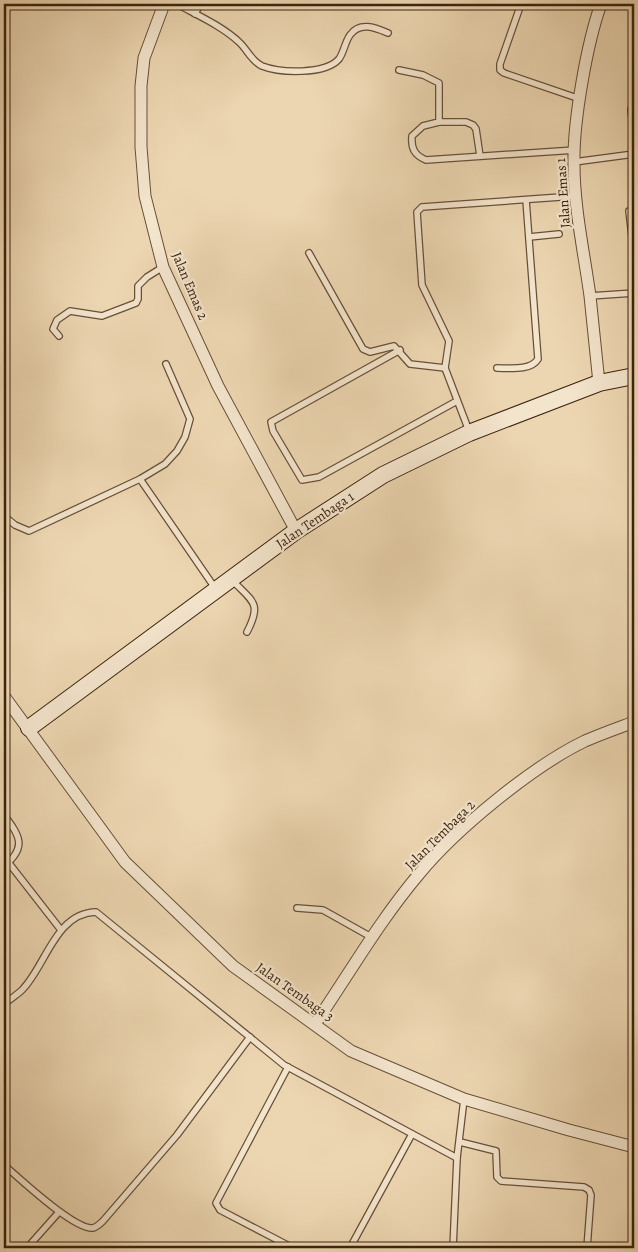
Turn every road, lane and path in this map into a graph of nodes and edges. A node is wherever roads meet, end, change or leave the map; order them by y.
1 (164, 4) edge
2 (177, 4) edge
3 (200, 4) edge
4 (522, 4) edge
5 (601, 4) edge
6 (195, 14) junction
7 (388, 33) dead end
8 (399, 70) dead end
9 (634, 97) edge
10 (580, 99) junction
11 (439, 122) junction
12 (634, 138) edge
13 (634, 154) edge
14 (480, 156) junction
15 (574, 156) junction
16 (575, 196) junction
17 (526, 200) junction
18 (629, 211) dead end
19 (559, 234) dead end
20 (529, 237) junction
21 (309, 253) dead end
22 (634, 254) edge
23 (163, 267) junction
24 (634, 293) edge
25 (590, 296) junction
26 (59, 336) dead end
27 (400, 350) junction
28 (166, 364) dead end
29 (445, 368) junction
30 (497, 368) dead end
31 (634, 376) edge
32 (598, 383) junction
33 (457, 401) junction
34 (469, 434) junction
35 (140, 479) junction
36 (4, 516) edge
37 (296, 531) junction
38 (231, 579) junction
39 (216, 590) junction
40 (247, 632) dead end
41 (4, 696) edge
42 (634, 722) edge
43 (29, 728) junction
44 (4, 814) edge
45 (6, 864) edge
46 (297, 908) dead end
47 (61, 930) junction
48 (372, 938) junction
49 (4, 1004) edge
50 (315, 1024) junction
51 (250, 1036) junction
52 (288, 1067) junction
53 (464, 1099) junction
54 (412, 1134) junction
55 (460, 1142) junction
56 (634, 1147) edge
57 (457, 1158) junction
58 (4, 1165) edge
59 (59, 1212) junction
60 (27, 1248) edge
61 (293, 1248) edge
62 (350, 1248) edge
63 (453, 1248) edge
64 (587, 1248) edge

1 - 23 street, Jalan Emas 2
2 - 6 lane
3 - 6 lane
4 - 10 lane
5 - 10 street, Jalan Emas 1
6 - 7 lane
8 - 11 lane
9 - 12 lane
10 - 15 street, Jalan Emas 1
11 - 14 lane
11 - 14 lane
13 - 15 lane
14 - 15 lane
15 - 16 street, Jalan Emas 1
16 - 17 lane
16 - 25 street, Jalan Emas 1
17 - 20 lane
17 - 29 lane
18 - 22 lane
19 - 20 lane
20 - 30 lane
21 - 27 lane
23 - 26 lane
23 - 37 street, Jalan Emas 2
24 - 25 lane
25 - 32 street, Jalan Emas 1
27 - 29 lane
27 - 33 lane
28 - 35 lane
29 - 33 lane
31 - 32 street, Jalan Tembaga 1
32 - 34 street, Jalan Tembaga 1
33 - 34 lane
34 - 37 street, Jalan Tembaga 1
35 - 36 lane
35 - 39 lane
37 - 38 street, Jalan Tembaga 1
38 - 39 street, Jalan Tembaga 1
38 - 40 lane
39 - 43 street, Jalan Tembaga 1
41 - 43 street, Jalan Tembaga 3
42 - 48 street, Jalan Tembaga 2
43 - 50 street, Jalan Tembaga 3
44 - 45 lane
45 - 47 lane
46 - 48 lane
47 - 49 lane
47 - 51 lane
48 - 50 street, Jalan Tembaga 2
50 - 53 street, Jalan Tembaga 3
51 - 52 lane
51 - 59 lane
52 - 54 lane
52 - 61 lane
53 - 55 lane
53 - 56 street, Jalan Tembaga 3
54 - 57 lane
54 - 62 lane
55 - 57 lane
55 - 64 lane
57 - 63 lane
58 - 59 lane
59 - 60 lane

